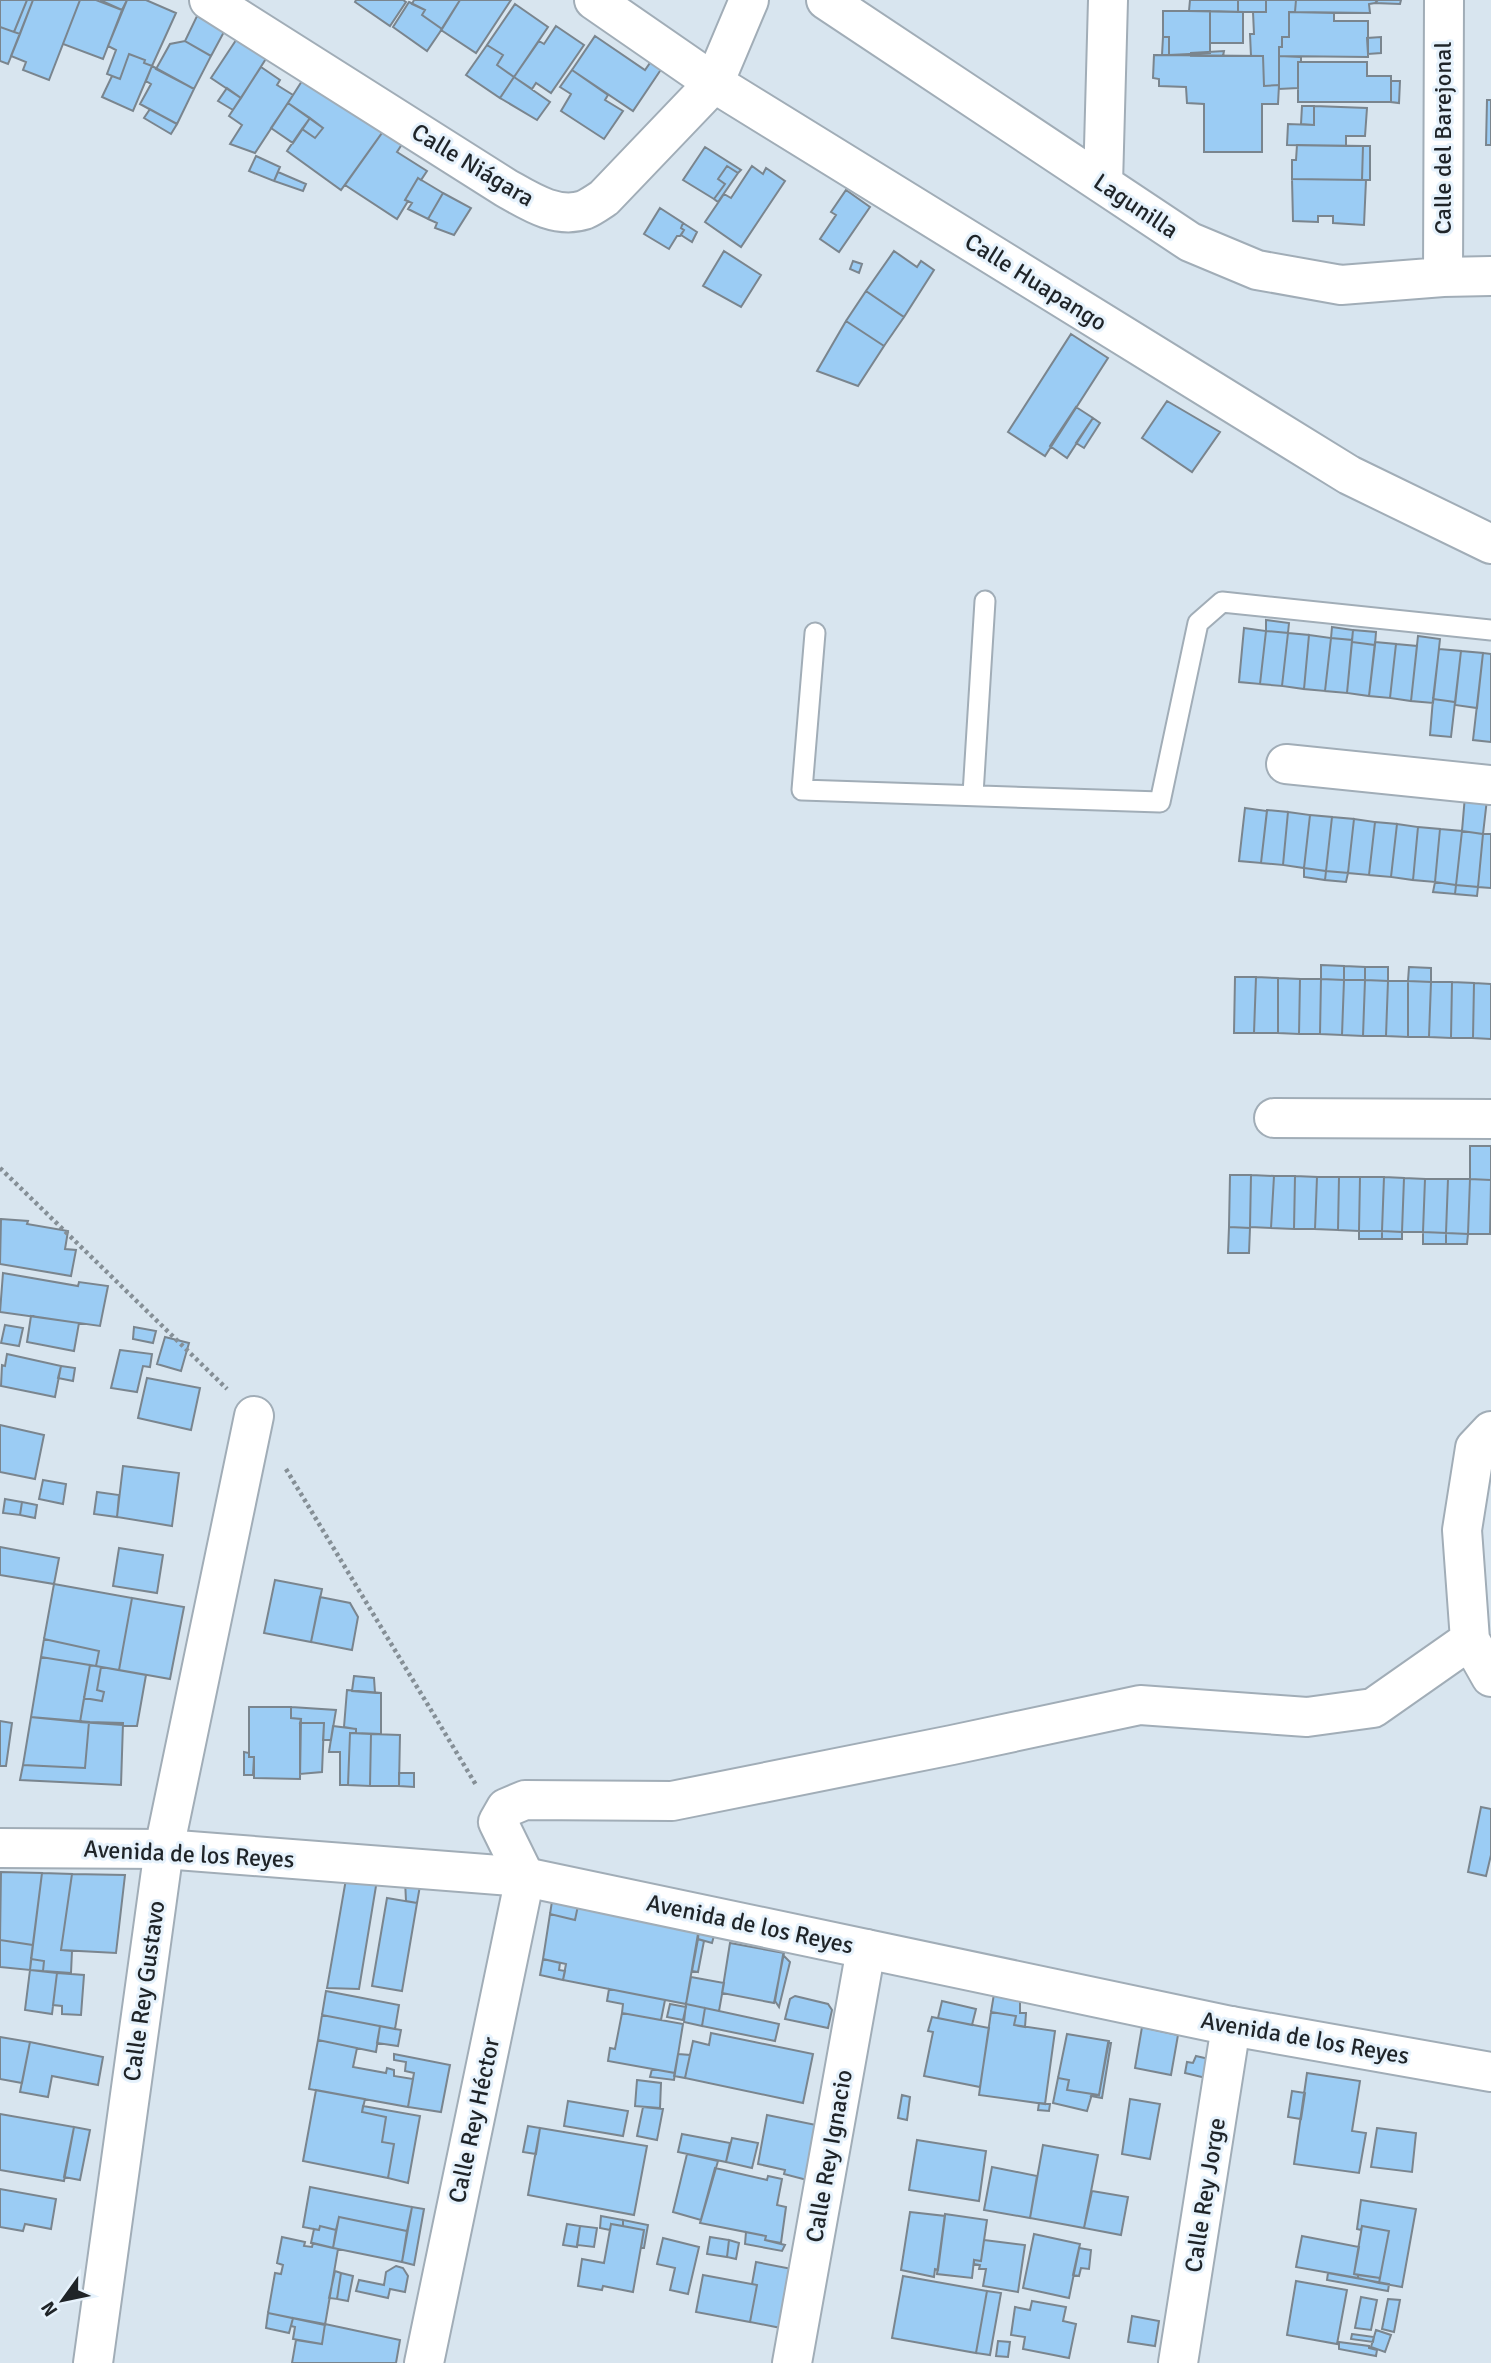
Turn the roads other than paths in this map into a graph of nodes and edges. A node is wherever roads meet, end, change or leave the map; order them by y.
1 (209, 0) edge
2 (594, 0) edge
3 (749, 0) edge
4 (826, 0) edge
5 (1108, 0) edge
6 (1444, 0) edge
7 (714, 83) junction
8 (1103, 184) junction
9 (1491, 276) edge
10 (1443, 277) junction
11 (1491, 544) edge
12 (985, 601) dead end
13 (1491, 630) edge
14 (815, 633) dead end
15 (1286, 764) dead end
16 (1491, 785) edge
17 (973, 794) junction
18 (1275, 1118) dead end
19 (1491, 1119) edge
20 (254, 1416) dead end
21 (1491, 1430) edge
22 (1470, 1640) junction
23 (1491, 1677) edge
24 (0, 1848) edge
25 (164, 1849) junction
26 (525, 1877) junction
27 (866, 1949) junction
28 (1231, 2026) junction
29 (1491, 2072) edge
30 (93, 2363) edge
31 (424, 2363) edge
32 (792, 2363) edge
33 (1178, 2363) edge

1 - 7 street, Calle Niágara
2 - 7 street, Calle Huapango
3 - 7 street, Calle Niágara
4 - 8 street, Lagunilla
5 - 8 street
6 - 10 street, Calle del Barejonal
7 - 11 street, Calle Huapango
8 - 10 street, Lagunilla
9 - 10 street, Lagunilla
12 - 17 lane
13 - 17 lane
14 - 17 lane
15 - 16 street
18 - 19 street
20 - 25 street, Calle Rey Gustavo
21 - 22 street
22 - 23 street
22 - 26 street
24 - 25 street, Avenida de los Reyes
25 - 26 street, Avenida de los Reyes
25 - 30 street, Calle Rey Gustavo
26 - 27 street, Avenida de los Reyes
26 - 31 street, Calle Rey Héctor
27 - 28 street, Avenida de los Reyes
27 - 32 street, Calle Rey Ignacio
28 - 29 street, Avenida de los Reyes
28 - 33 street, Calle Rey Jorge

